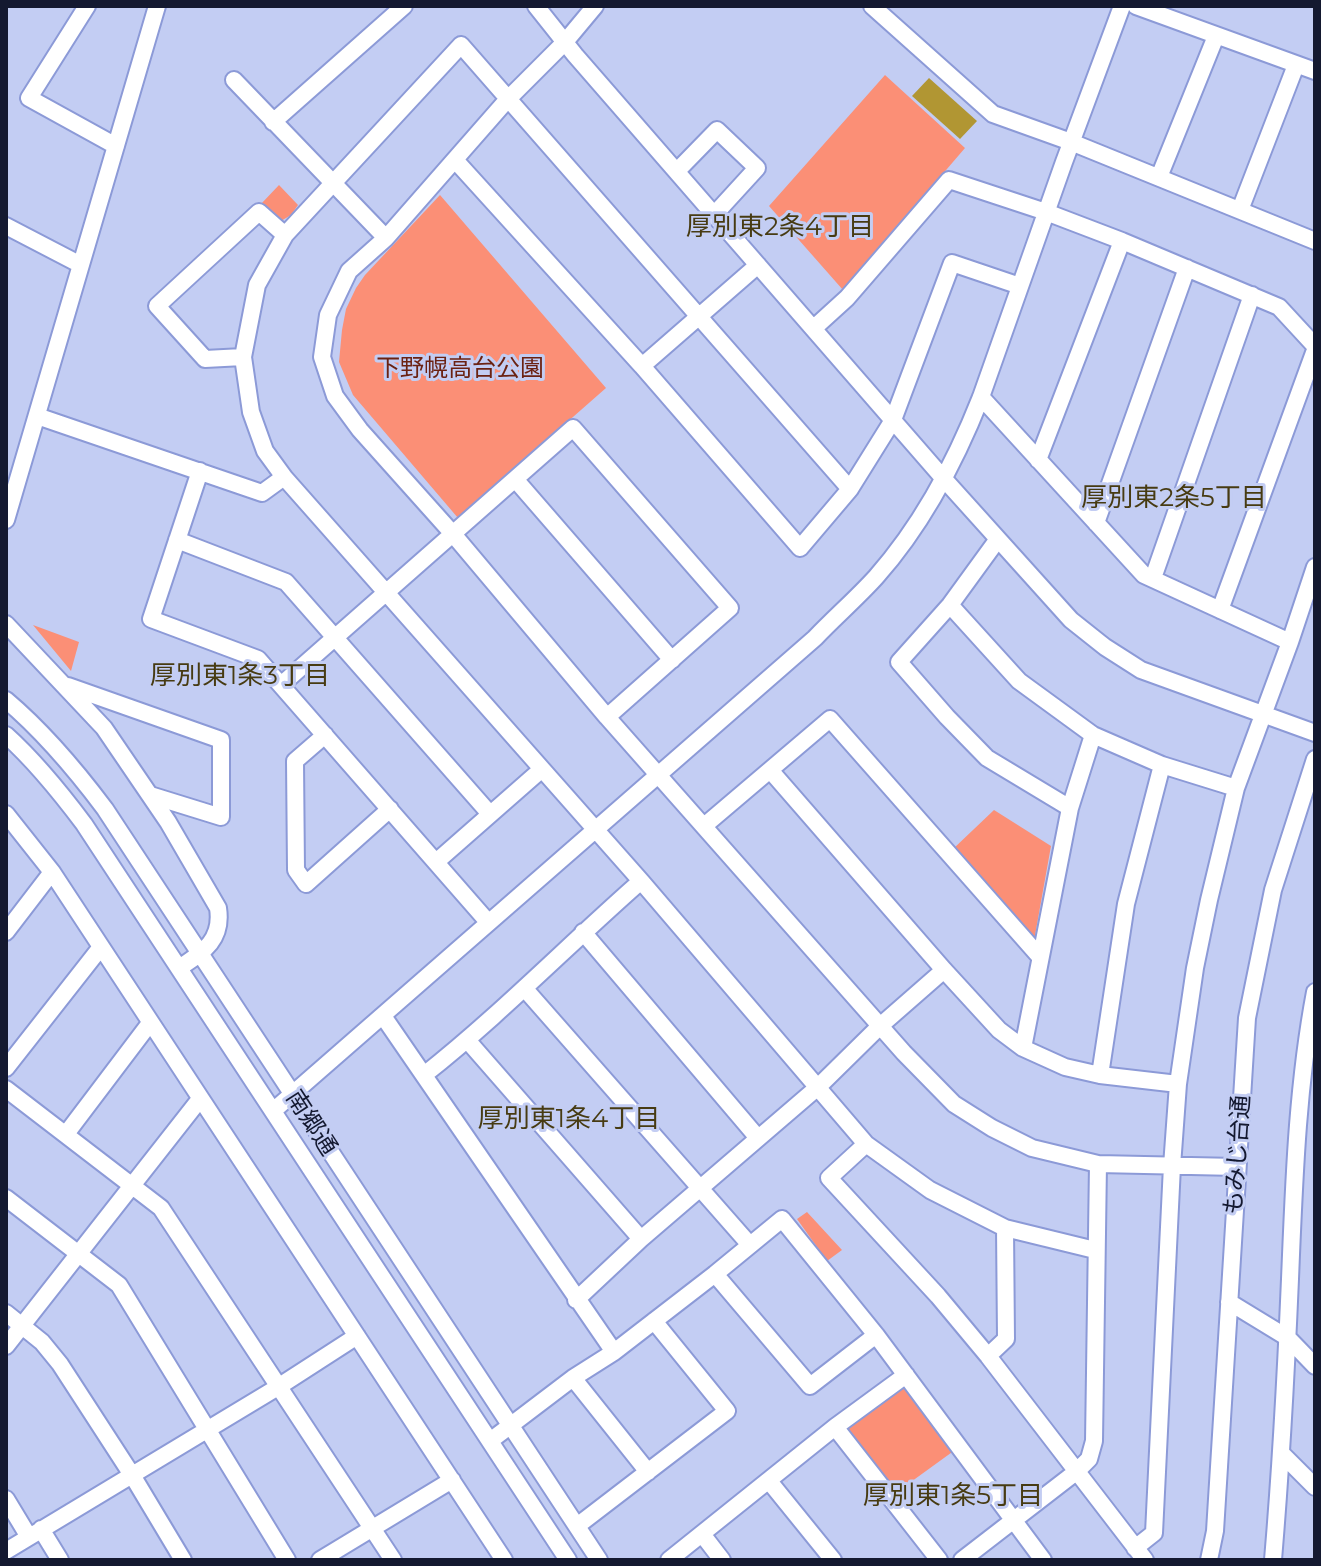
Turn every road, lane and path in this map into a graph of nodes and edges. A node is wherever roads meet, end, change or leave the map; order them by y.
1 (87, 6) edge
2 (157, 6) edge
3 (404, 6) edge
4 (536, 6) edge
5 (595, 6) edge
6 (872, 6) edge
7 (1122, 6) edge
8 (1136, 6) edge
9 (1216, 36) junction
10 (565, 42) junction
11 (1296, 65) junction
12 (1315, 71) edge
13 (234, 80) dead end
14 (507, 100) junction
15 (273, 122) junction
16 (1071, 142) junction
17 (116, 146) junction
18 (455, 160) junction
19 (677, 171) junction
20 (1159, 177) junction
21 (333, 183) junction
22 (1240, 210) junction
23 (1046, 212) junction
24 (714, 215) junction
25 (6, 226) edge
26 (285, 235) junction
27 (386, 238) junction
28 (1122, 241) junction
29 (1315, 241) edge
30 (81, 265) junction
31 (758, 265) junction
32 (1187, 268) junction
33 (1020, 286) junction
34 (1252, 295) junction
35 (700, 318) junction
36 (814, 328) junction
37 (1315, 348) edge
38 (243, 357) junction
39 (642, 366) junction
40 (981, 397) junction
41 (37, 416) junction
42 (893, 420) junction
43 (1038, 460) junction
44 (200, 471) junction
45 (284, 477) junction
46 (515, 479) junction
47 (944, 479) junction
48 (850, 489) junction
49 (6, 520) edge
50 (1096, 523) junction
51 (453, 534) junction
52 (998, 539) junction
53 (177, 540) junction
54 (1315, 567) edge
55 (1153, 578) junction
56 (386, 593) junction
57 (950, 605) junction
58 (1220, 610) junction
59 (6, 624) edge
60 (335, 638) junction
61 (1290, 642) junction
62 (672, 660) junction
63 (63, 684) junction
64 (281, 685) junction
65 (6, 700) edge
66 (1263, 715) junction
67 (607, 717) junction
68 (1315, 733) edge
69 (6, 735) edge
70 (325, 735) junction
71 (1093, 735) junction
72 (1315, 759) edge
73 (1162, 765) junction
74 (542, 769) junction
75 (770, 770) junction
76 (658, 774) junction
77 (1236, 788) junction
78 (150, 795) junction
79 (1070, 808) junction
80 (390, 809) junction
81 (6, 814) edge
82 (490, 814) junction
83 (704, 826) junction
84 (594, 829) junction
85 (436, 862) junction
86 (52, 872) junction
87 (641, 881) junction
88 (488, 922) junction
89 (6, 932) edge
90 (583, 932) junction
91 (101, 947) junction
92 (201, 954) junction
93 (1040, 957) junction
94 (179, 968) junction
95 (944, 970) junction
96 (525, 989) junction
97 (1315, 992) edge
98 (383, 1016) junction
99 (150, 1023) junction
100 (880, 1026) junction
101 (468, 1041) junction
102 (1310, 1041) edge
103 (1023, 1048) junction
104 (6, 1068) edge
105 (424, 1075) junction
106 (1100, 1075) junction
107 (1178, 1084) junction
108 (818, 1087) junction
109 (6, 1089) edge
110 (292, 1095) junction
111 (200, 1099) junction
112 (273, 1111) junction
113 (66, 1134) junction
114 (758, 1138) junction
115 (866, 1144) junction
116 (1098, 1164) junction
117 (1172, 1166) junction
118 (1237, 1167) junction
119 (132, 1185) junction
120 (700, 1190) junction
121 (6, 1198) edge
122 (1005, 1228) junction
123 (641, 1239) junction
124 (750, 1245) junction
125 (1095, 1250) junction
126 (79, 1254) junction
127 (715, 1274) junction
128 (576, 1300) junction
129 (1229, 1302) junction
130 (6, 1313) edge
131 (654, 1321) junction
132 (21, 1325) junction
133 (876, 1335) junction
134 (357, 1336) junction
135 (1288, 1338) junction
136 (6, 1346) edge
137 (614, 1352) junction
138 (988, 1356) junction
139 (1315, 1366) edge
140 (906, 1375) junction
141 (573, 1378) junction
142 (278, 1387) junction
143 (511, 1425) junction
144 (835, 1427) junction
145 (207, 1430) junction
146 (490, 1441) junction
147 (1282, 1454) junction
148 (648, 1472) junction
149 (1076, 1472) junction
150 (132, 1475) junction
151 (452, 1480) junction
152 (769, 1481) junction
153 (1315, 1487) edge
154 (6, 1499) edge
155 (1012, 1520) junction
156 (577, 1526) junction
157 (373, 1528) junction
158 (35, 1533) junction
159 (702, 1534) junction
160 (6, 1551) edge
161 (1140, 1554) edge
162 (60, 1560) edge
163 (183, 1560) edge
164 (287, 1560) edge
165 (320, 1560) edge
166 (393, 1560) edge
167 (504, 1560) edge
168 (568, 1560) edge
169 (599, 1560) edge
170 (669, 1560) edge
171 (722, 1560) edge
172 (833, 1560) edge
173 (939, 1560) edge
174 (962, 1560) edge
175 (1043, 1560) edge
176 (1209, 1560) edge
177 (1273, 1560) edge

1 - 17 street
2 - 17 street
3 - 15 street
4 - 10 street
5 - 10 street
6 - 16 street
7 - 16 street
8 - 9 street
9 - 11 street
9 - 20 street
10 - 14 street
10 - 19 street
11 - 12 street
11 - 22 street
13 - 15 street
14 - 18 street
14 - 21 street
14 - 35 street
15 - 21 street
16 - 20 street
16 - 23 street
17 - 30 street
18 - 27 street
18 - 39 street
19 - 24 street
19 - 24 street
20 - 22 street
21 - 26 street
21 - 27 street
22 - 29 street
23 - 28 street
23 - 33 street
23 - 36 street
24 - 31 street
25 - 30 street
26 - 38 street
26 - 38 street
27 - 51 street
28 - 32 street
28 - 43 street
30 - 41 street
31 - 35 street
31 - 36 street
32 - 34 street
32 - 50 street
33 - 40 street
33 - 42 street
34 - 37 street
34 - 55 street
35 - 39 street
35 - 48 street
36 - 42 street
37 - 58 street
38 - 45 street
39 - 48 street
40 - 43 street
40 - 47 street
41 - 44 street
41 - 49 street
42 - 47 street
42 - 48 street
43 - 50 street
44 - 45 street
44 - 53 street
45 - 56 street
46 - 51 street
46 - 62 street
46 - 62 street
47 - 52 street
47 - 76 street
50 - 55 street
51 - 56 street
51 - 67 street
52 - 57 street
52 - 66 street
53 - 60 street
53 - 64 street
54 - 61 street
55 - 58 street
56 - 60 street
56 - 74 street
57 - 71 street
57 - 79 street
58 - 61 street
59 - 63 street
60 - 64 street
60 - 82 street
61 - 66 street
62 - 67 street
63 - 78 street
63 - 78 street
64 - 70 street
65 - 92 street, 南郷通
66 - 68 street
66 - 77 street
67 - 76 street
69 - 94 street, 南郷通
70 - 80 street
70 - 80 street
71 - 73 street
71 - 79 street
72 - 118 street, もみじ台通
73 - 77 street
73 - 106 street
74 - 82 street
74 - 84 street
75 - 83 street
75 - 93 street
75 - 95 street
76 - 83 street
76 - 84 street
77 - 107 street
78 - 92 street
79 - 93 street
80 - 85 street
81 - 86 street
82 - 85 street
83 - 100 street
84 - 87 street
84 - 88 street
85 - 88 street
86 - 89 street
86 - 91 street
87 - 90 street
87 - 108 street
88 - 98 street
90 - 96 street
90 - 114 street
91 - 99 street
91 - 104 street
92 - 94 street
92 - 110 street, 南郷通
93 - 103 street
94 - 112 street, 南郷通
95 - 100 street
95 - 103 street
96 - 101 street
96 - 120 street
97 - 102 street
98 - 105 street
98 - 110 street
99 - 111 street
99 - 113 street
100 - 108 street
100 - 116 street
101 - 105 street
101 - 123 street
102 - 135 street
103 - 106 street
105 - 128 street
106 - 107 street
107 - 117 street
108 - 114 street
108 - 115 street
109 - 113 street
110 - 112 street
110 - 143 street, 南郷通
111 - 119 street
111 - 134 street
112 - 146 street, 南郷通
113 - 119 street
114 - 120 street
115 - 122 street
115 - 138 street
116 - 117 street
116 - 125 street
117 - 118 street
117 - 161 street
118 - 129 street, もみじ台通
119 - 126 street
119 - 142 street
120 - 123 street
120 - 124 street
121 - 126 street
122 - 125 street
122 - 138 street
123 - 128 street
124 - 127 street
124 - 133 street
125 - 149 street
126 - 132 street
126 - 145 street
127 - 131 street
127 - 133 street
128 - 137 street
129 - 135 street
129 - 176 street, もみじ台通
130 - 132 street
131 - 137 street
131 - 148 street
132 - 136 street
132 - 150 street
133 - 140 street
134 - 142 street
134 - 151 street
135 - 139 street
135 - 147 street
137 - 141 street
138 - 149 street
140 - 144 street
140 - 155 street
141 - 143 street
141 - 148 street
142 - 145 street
142 - 157 street
143 - 146 street
143 - 156 street, 南郷通
144 - 152 street
144 - 173 street
145 - 150 street
145 - 164 street
146 - 168 street, 南郷通
147 - 153 street
147 - 177 street
148 - 156 street
149 - 155 street
149 - 161 street
150 - 158 street
150 - 163 street
151 - 157 street
151 - 167 street
152 - 159 street
152 - 172 street
154 - 158 street
155 - 174 street
155 - 175 street
156 - 169 street, 南郷通
157 - 165 street
157 - 166 street
158 - 160 street
158 - 162 street
159 - 170 street
159 - 171 street

